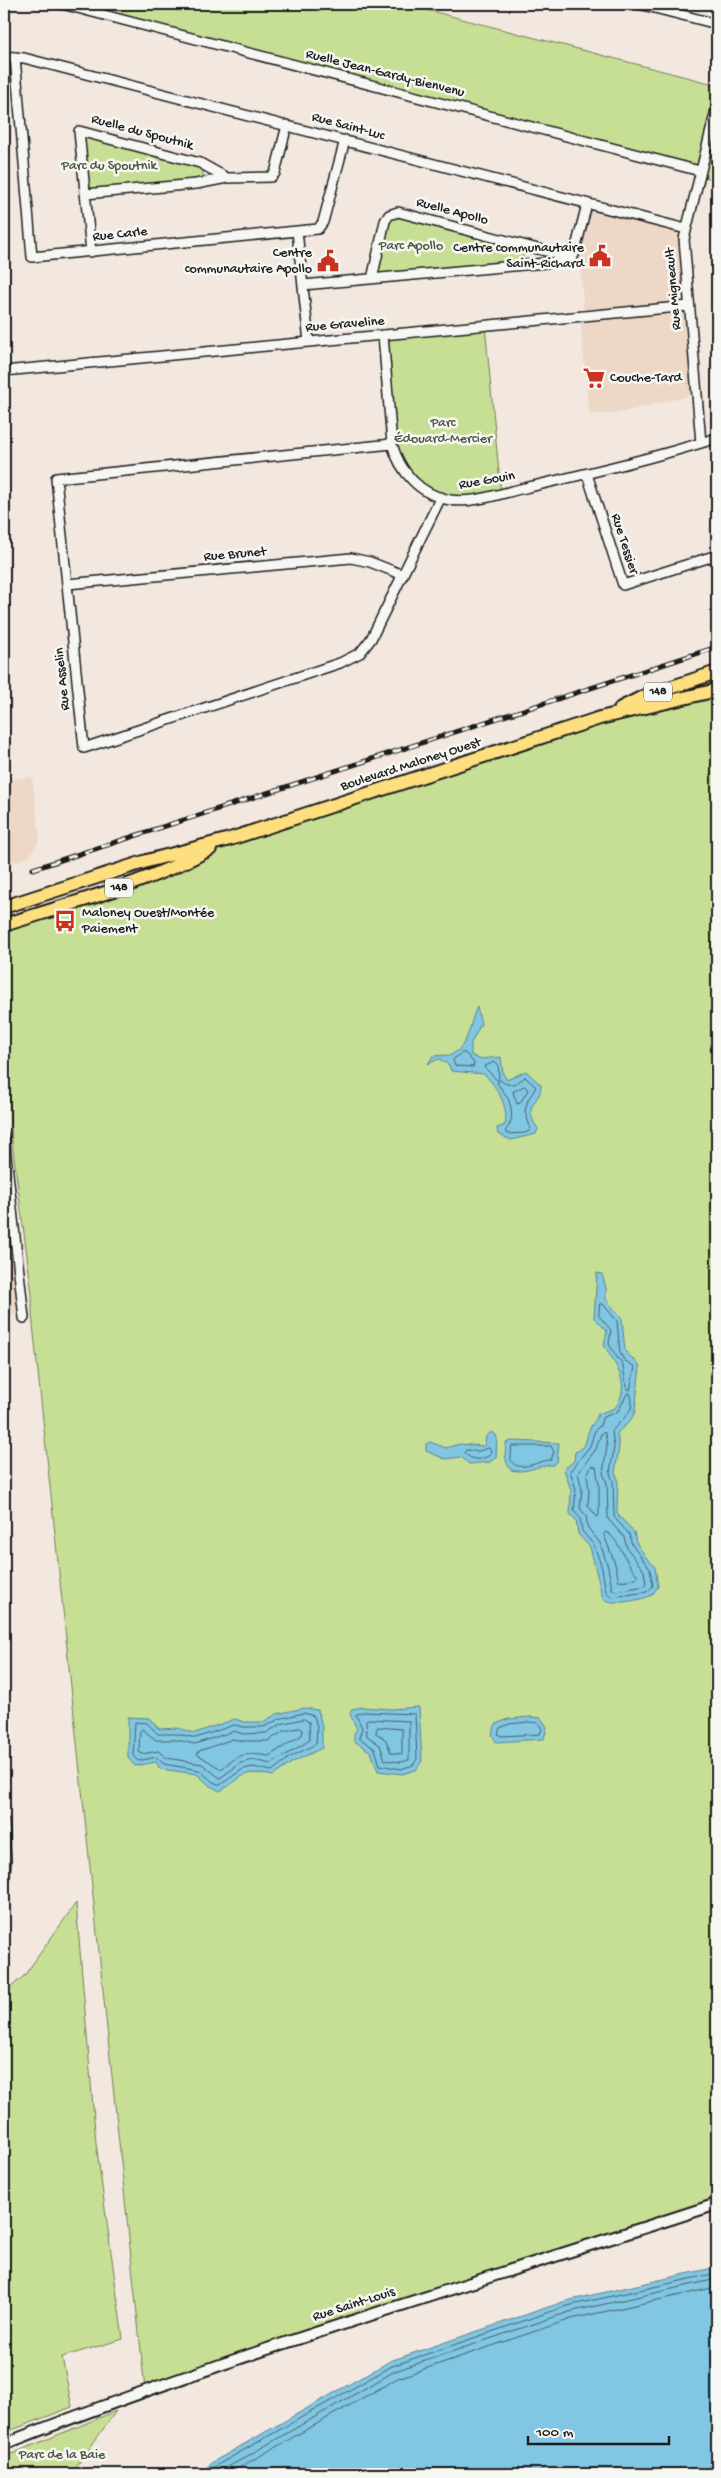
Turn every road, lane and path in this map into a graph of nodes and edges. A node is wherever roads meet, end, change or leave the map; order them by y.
1 (62, 4) edge
2 (639, 4) edge
3 (717, 24) edge
4 (4, 56) edge
5 (15, 56) junction
6 (717, 106) edge
7 (287, 125) junction
8 (345, 140) junction
9 (700, 171) junction
10 (227, 178) junction
11 (85, 194) junction
12 (586, 204) junction
13 (686, 229) junction
14 (298, 232) junction
15 (91, 252) junction
16 (572, 258) junction
17 (372, 279) junction
18 (303, 285) junction
19 (689, 306) junction
20 (382, 335) junction
21 (309, 342) junction
22 (4, 371) edge
23 (717, 438) edge
24 (701, 443) junction
25 (392, 444) junction
26 (587, 474) junction
27 (440, 498) junction
28 (717, 555) edge
29 (403, 575) junction
30 (68, 584) junction
31 (717, 672) edge
32 (717, 690) edge
33 (600, 718) junction
34 (230, 839) junction
35 (4, 907) edge
36 (4, 925) edge
37 (4, 1137) edge
38 (24, 1318) dead end
39 (4, 1822) edge
40 (4, 1881) edge
41 (717, 2204) edge
42 (4, 2444) edge

1 - 9 street, Ruelle Jean-Gardy-Bienvenu
2 - 3 street
4 - 5 street, Rue Saint-Luc
5 - 7 street, Rue Saint-Luc
5 - 15 street, Rue Carle
6 - 9 street, Rue Migneault
7 - 8 street, Rue Saint-Luc
7 - 10 street
8 - 12 street, Rue Saint-Luc
8 - 14 street, Rue Carle
9 - 13 street, Rue Migneault
10 - 11 street
10 - 11 street, Ruelle du Spoutnik
11 - 15 street, Ruelle du Spoutnik
12 - 13 street, Rue Saint-Luc
12 - 16 street
13 - 19 street, Rue Migneault
14 - 15 street, Rue Carle
14 - 18 street
16 - 17 street
16 - 17 street, Ruelle Apollo
17 - 18 street
18 - 21 street
19 - 20 street, Rue Graveline
19 - 24 street, Rue Migneault
20 - 21 street, Rue Graveline
20 - 25 street, Rue Gouin
21 - 22 street, Rue Graveline
23 - 24 street, Rue Gouin
24 - 26 street, Rue Gouin
25 - 27 street, Rue Gouin
25 - 30 street, Rue Asselin
26 - 27 street, Rue Gouin
26 - 28 street, Rue Tessier
27 - 29 street, Rue Asselin
29 - 30 street, Rue Brunet
29 - 30 street, Rue Asselin
31 - 33 main road, Boulevard Maloney Ouest / 148
32 - 33 main road, Boulevard Maloney Ouest / 148
33 - 34 main road, Boulevard Maloney Ouest / 148
34 - 35 main road, Boulevard Maloney Ouest / 148
34 - 36 main road, Boulevard Maloney Ouest / 148
37 - 38 street
39 - 40 street
41 - 42 street, Rue Saint-Louis

